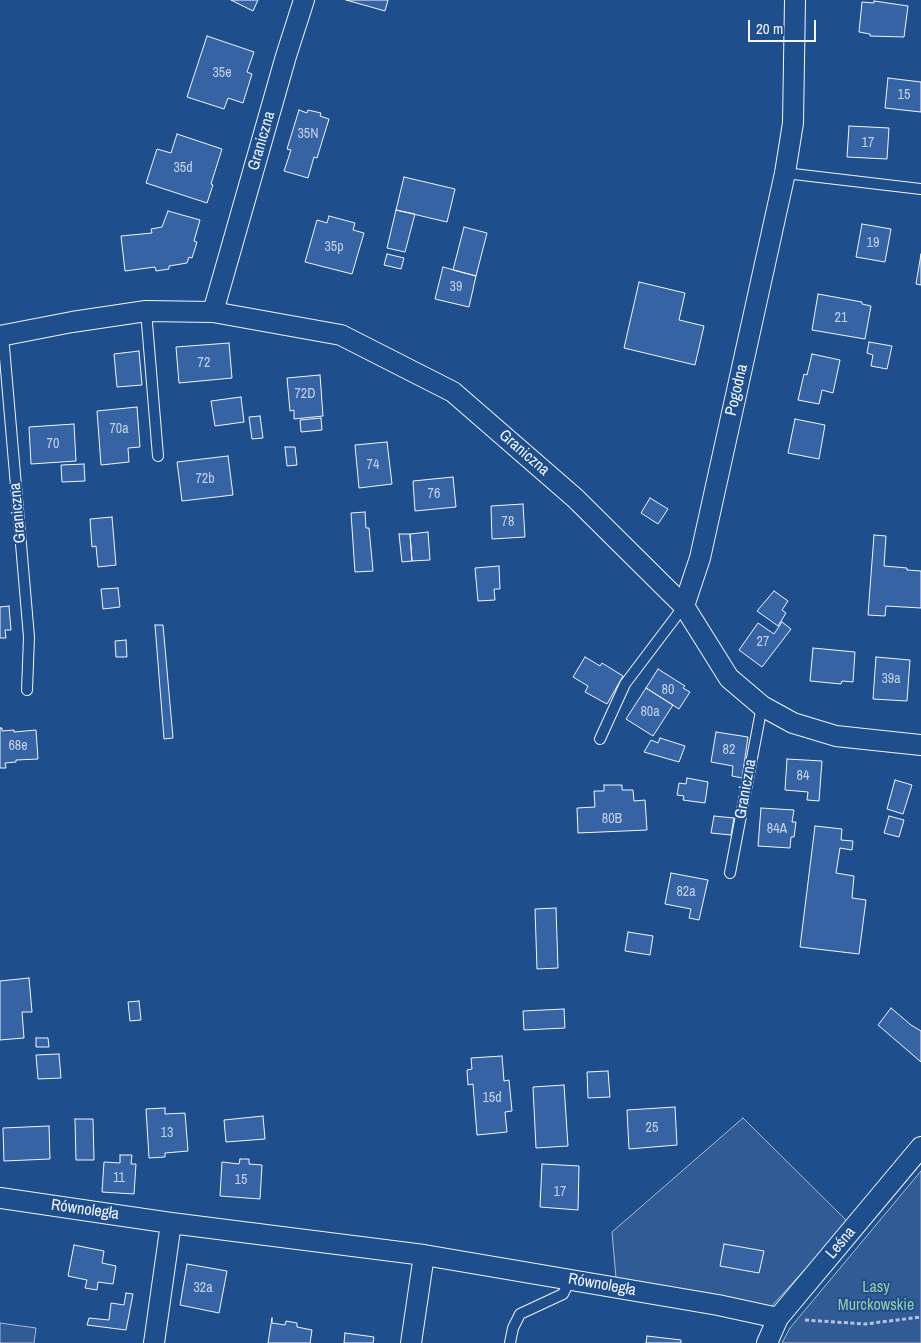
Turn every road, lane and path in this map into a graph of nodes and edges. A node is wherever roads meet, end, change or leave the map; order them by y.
1 (304, 0) edge
2 (796, 0) edge
3 (785, 173) junction
4 (921, 189) edge
5 (146, 311) junction
6 (213, 312) junction
7 (2, 336) edge
8 (158, 456) dead end
9 (684, 606) junction
10 (28, 690) dead end
11 (762, 706) junction
12 (600, 738) dead end
13 (921, 745) edge
14 (730, 873) dead end
15 (921, 1147) edge
16 (0, 1198) edge
17 (171, 1223) junction
18 (424, 1255) junction
19 (570, 1280) junction
20 (921, 1317) edge
21 (778, 1318) junction
22 (154, 1343) edge
23 (410, 1343) edge
24 (510, 1343) edge
25 (767, 1343) edge

1 - 6 street, Graniczna
2 - 3 street, Pogodna
3 - 4 lane
3 - 9 street, Pogodna
5 - 6 street, Graniczna
5 - 7 street, Graniczna
5 - 8 lane
6 - 9 street, Graniczna
7 - 10 lane, Graniczna
9 - 11 street, Graniczna
9 - 12 lane
11 - 13 street, Graniczna
11 - 14 lane, Graniczna
15 - 21 street, Leśna
16 - 17 street, Równoległa
17 - 18 street, Równoległa
17 - 22 street
18 - 19 street, Równoległa
18 - 23 street
19 - 21 street, Równoległa
19 - 24 lane
20 - 21 path
21 - 25 street, Leśna

